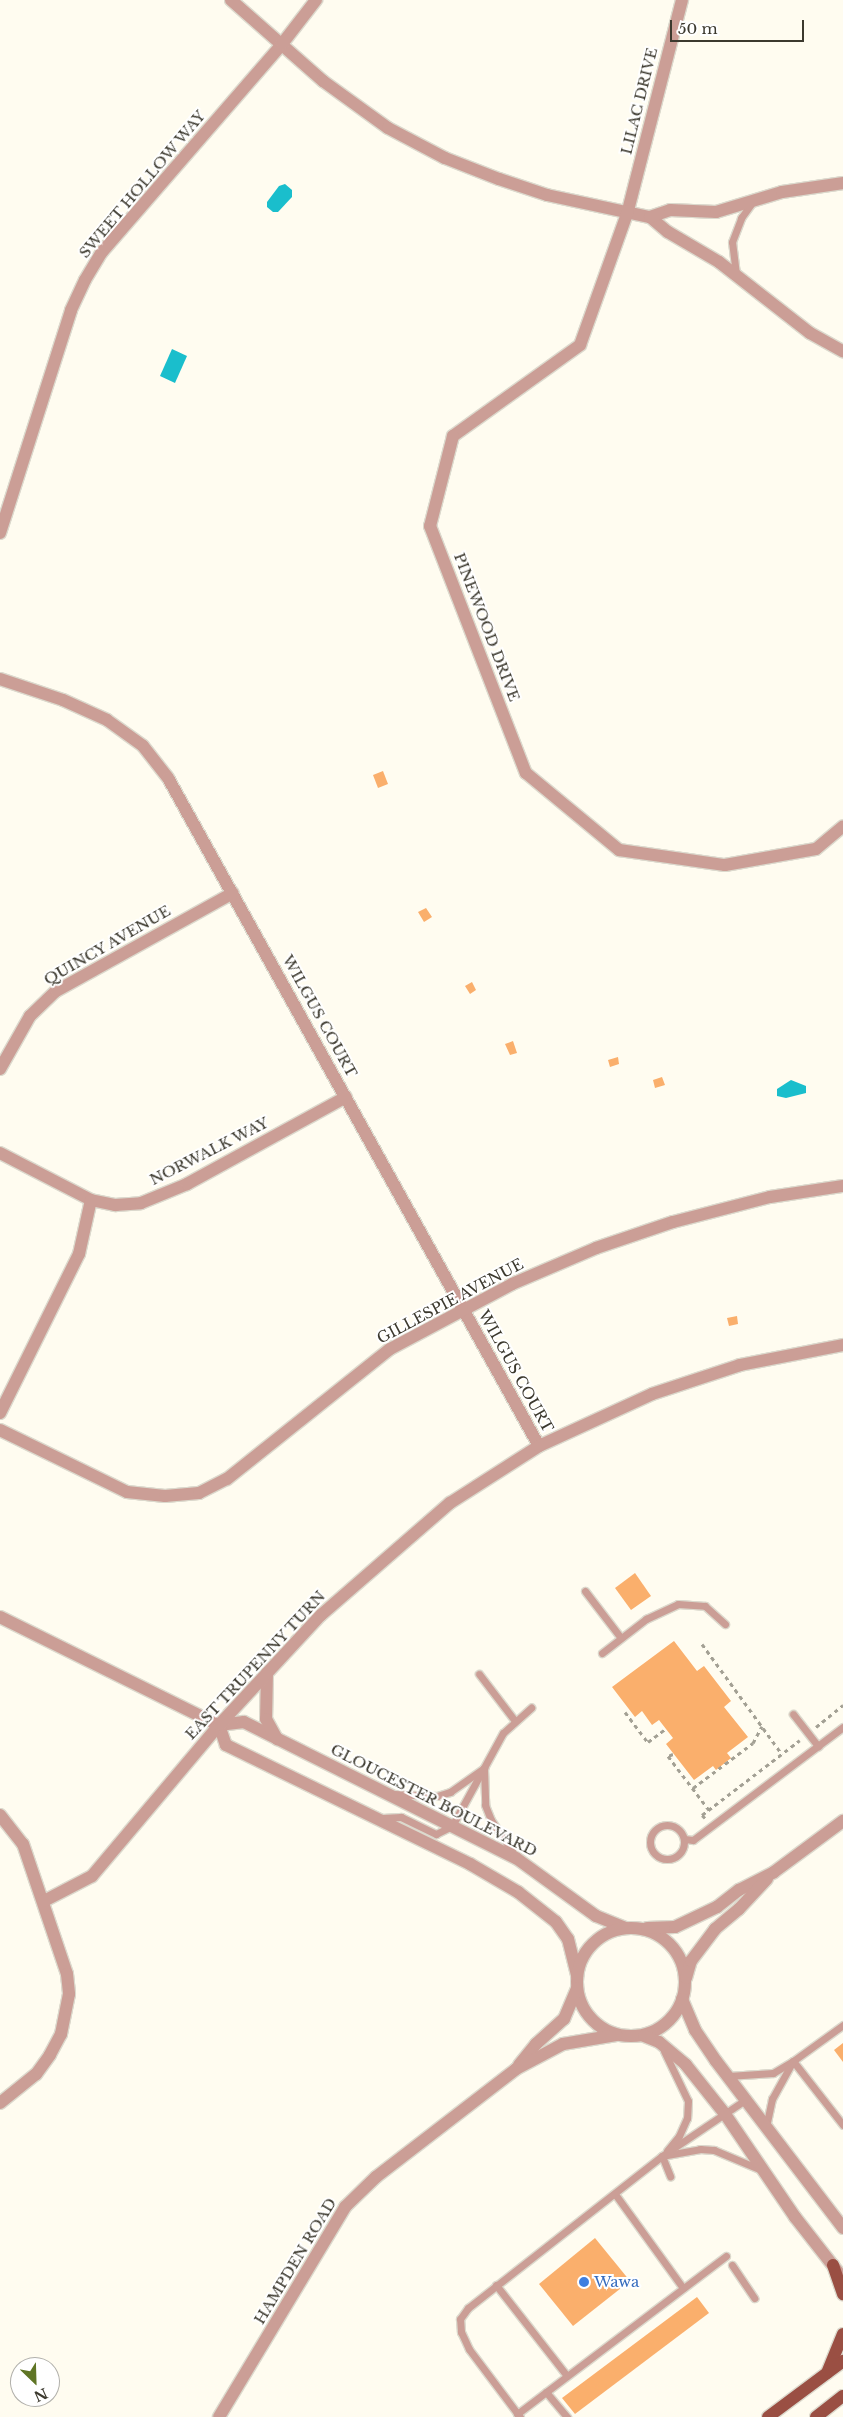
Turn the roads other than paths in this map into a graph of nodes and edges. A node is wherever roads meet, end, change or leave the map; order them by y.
1 (231, 0) edge
2 (316, 0) edge
3 (682, 0) edge
4 (282, 44) junction
5 (843, 183) edge
6 (751, 204) junction
7 (628, 211) junction
8 (650, 217) junction
9 (737, 275) junction
10 (843, 351) edge
11 (0, 533) edge
12 (0, 679) edge
13 (843, 826) edge
14 (233, 893) junction
15 (0, 1069) edge
16 (346, 1097) junction
17 (0, 1153) edge
18 (843, 1186) edge
19 (92, 1200) junction
20 (463, 1309) junction
21 (843, 1345) edge
22 (0, 1413) edge
23 (0, 1430) edge
24 (539, 1446) junction
25 (585, 1591) dead end
26 (0, 1617) edge
27 (725, 1624) dead end
28 (621, 1638) junction
29 (602, 1653) dead end
30 (267, 1673) junction
31 (480, 1674) dead end
32 (532, 1708) dead end
33 (794, 1714) dead end
34 (514, 1721) junction
35 (219, 1725) junction
36 (843, 1727) edge
37 (279, 1741) junction
38 (818, 1746) junction
39 (484, 1768) junction
40 (389, 1794) junction
41 (0, 1815) edge
42 (376, 1818) junction
43 (843, 1821) edge
44 (452, 1826) junction
45 (684, 1839) junction
46 (516, 1858) junction
47 (774, 1872) junction
48 (44, 1901) junction
49 (626, 1928) junction
50 (641, 1929) junction
51 (686, 1980) junction
52 (577, 1983) junction
53 (682, 1999) junction
54 (843, 2025) edge
55 (616, 2035) junction
56 (644, 2036) junction
57 (659, 2042) junction
58 (793, 2061) junction
59 (516, 2069) junction
60 (727, 2076) junction
61 (745, 2100) junction
62 (0, 2103) edge
63 (725, 2114) junction
64 (843, 2125) edge
65 (766, 2128) junction
66 (662, 2156) junction
67 (761, 2170) junction
68 (670, 2176) dead end
69 (615, 2194) junction
70 (843, 2228) edge
71 (726, 2256) dead end
72 (732, 2265) dead end
73 (833, 2265) junction
74 (843, 2278) edge
75 (496, 2285) junction
76 (683, 2288) junction
77 (843, 2294) edge
78 (754, 2298) dead end
79 (843, 2334) edge
80 (843, 2361) edge
81 (827, 2373) junction
82 (567, 2376) junction
83 (546, 2392) junction
84 (840, 2400) edge
85 (518, 2415) edge
86 (219, 2417) edge
87 (566, 2417) edge
88 (768, 2417) edge
89 (816, 2417) edge

1 - 4 street
2 - 4 street, SWEET HOLLOW WAY
3 - 7 street, LILAC DRIVE
4 - 7 street
4 - 11 street, SWEET HOLLOW WAY
5 - 6 street
6 - 8 street
6 - 9 lane
7 - 8 street
7 - 13 street, PINEWOOD DRIVE
8 - 9 street
9 - 10 street
12 - 14 street, WILGUS COURT
14 - 15 street, QUINCY AVENUE
14 - 16 street, WILGUS COURT
16 - 19 street, NORWALK WAY
16 - 20 street, WILGUS COURT
17 - 19 street, NORWALK WAY
18 - 20 street, GILLESPIE AVENUE
19 - 22 street
20 - 23 street, GILLESPIE AVENUE
20 - 24 street, WILGUS COURT
21 - 24 street, EAST TRUPENNY TURN
24 - 30 street, EAST TRUPENNY TURN
25 - 28 lane
26 - 35 street
27 - 28 lane
28 - 29 lane
30 - 35 street, EAST TRUPENNY TURN
30 - 37 street
31 - 34 lane
32 - 34 lane
33 - 38 lane
34 - 39 lane
35 - 37 street, GLOUCESTER BOULEVARD
35 - 42 street
35 - 48 street, EAST TRUPENNY TURN
36 - 38 lane
37 - 40 street, GLOUCESTER BOULEVARD
38 - 45 lane
39 - 40 lane
39 - 44 lane
39 - 46 lane
40 - 44 street, GLOUCESTER BOULEVARD
41 - 48 street
42 - 44 lane
42 - 52 street
43 - 47 street
44 - 46 street, GLOUCESTER BOULEVARD
45 - 45 lane
46 - 49 street, GLOUCESTER BOULEVARD
47 - 50 street
47 - 51 street
48 - 62 street
49 - 50 street
49 - 52 street
50 - 51 street
51 - 53 street
52 - 55 street
52 - 59 street, HAMPDEN ROAD
53 - 56 street
53 - 60 street
54 - 58 lane
55 - 56 street
55 - 59 street, HAMPDEN ROAD
56 - 57 street
57 - 63 street
57 - 66 lane
58 - 60 lane
58 - 64 lane
58 - 65 lane
59 - 86 street, HAMPDEN ROAD
60 - 61 street
61 - 63 lane
61 - 65 street
63 - 66 lane
63 - 67 street
65 - 70 street
66 - 67 lane
66 - 68 lane
66 - 69 lane
67 - 73 street
69 - 75 lane
69 - 76 lane
71 - 76 lane
72 - 78 lane
73 - 74 street
73 - 77 main road
75 - 82 lane
75 - 85 lane
76 - 82 lane
79 - 81 main road
80 - 81 main road
81 - 88 main road
82 - 83 lane
83 - 85 lane
83 - 87 lane
84 - 89 main road

